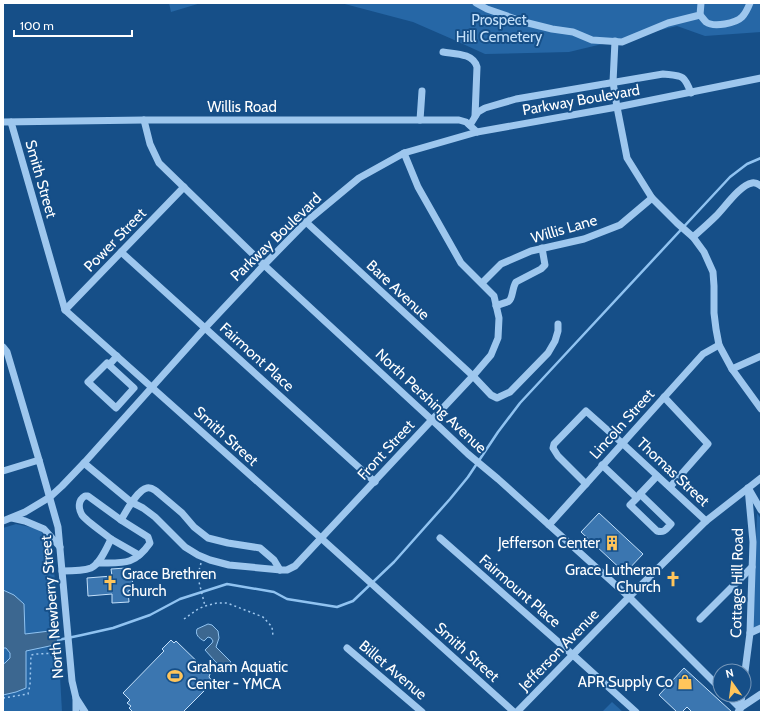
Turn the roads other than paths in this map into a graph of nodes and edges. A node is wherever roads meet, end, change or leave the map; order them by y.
1 (476, 3) edge
2 (702, 3) edge
3 (750, 3) edge
4 (700, 15) junction
5 (615, 41) junction
6 (443, 52) dead end
7 (761, 78) edge
8 (613, 82) junction
9 (422, 91) dead end
10 (691, 93) junction
11 (617, 107) junction
12 (475, 116) junction
13 (144, 120) junction
14 (420, 120) junction
15 (7, 122) edge
16 (470, 125) junction
17 (477, 132) junction
18 (404, 153) junction
19 (761, 186) edge
20 (184, 187) junction
21 (652, 198) junction
22 (306, 222) junction
23 (693, 237) junction
24 (542, 248) junction
25 (120, 252) junction
26 (264, 265) junction
27 (482, 283) junction
28 (496, 306) junction
29 (65, 310) junction
30 (558, 324) dead end
31 (205, 328) junction
32 (719, 345) junction
33 (3, 346) edge
34 (117, 356) junction
35 (761, 356) edge
36 (109, 365) junction
37 (732, 369) junction
38 (138, 375) junction
39 (473, 376) junction
40 (131, 387) junction
41 (152, 387) junction
42 (664, 398) junction
43 (141, 399) junction
44 (118, 405) junction
45 (761, 409) edge
46 (128, 414) junction
47 (432, 420) junction
48 (622, 443) junction
49 (39, 460) junction
50 (84, 463) junction
51 (602, 465) junction
52 (3, 471) edge
53 (657, 476) junction
54 (761, 478) edge
55 (375, 482) junction
56 (586, 484) junction
57 (670, 486) junction
58 (748, 488) junction
59 (639, 496) junction
60 (50, 497) junction
61 (131, 502) junction
62 (761, 510) edge
63 (12, 518) junction
64 (121, 520) junction
65 (3, 521) edge
66 (706, 521) junction
67 (549, 525) junction
68 (322, 538) junction
69 (440, 538) dead end
70 (111, 539) junction
71 (60, 547) junction
72 (140, 556) junction
73 (97, 563) junction
74 (752, 567) junction
75 (280, 570) junction
76 (62, 571) junction
77 (629, 597) junction
78 (700, 619) dead end
79 (761, 628) edge
80 (750, 633) junction
81 (348, 648) dead end
82 (573, 655) junction
83 (746, 663) edge
84 (712, 680) edge
85 (761, 694) edge
86 (76, 698) junction
87 (734, 703) edge
88 (740, 711) edge
89 (76, 712) edge
90 (85, 712) edge
91 (422, 712) edge
92 (515, 712) edge
93 (636, 712) edge

1 - 5 street
2 - 4 street
3 - 4 street
4 - 5 street
5 - 8 street
6 - 12 street
7 - 10 street, Parkway Boulevard
8 - 10 street
8 - 11 street
8 - 12 street
9 - 14 street
10 - 11 street, Parkway Boulevard
11 - 17 street, Parkway Boulevard
11 - 21 street
12 - 16 street
13 - 14 street, Willis Road
13 - 15 street, Willis Road
13 - 20 street, North Pershing Avenue
14 - 16 street, Willis Road
15 - 29 street, Smith Street
16 - 17 street
17 - 18 street, Parkway Boulevard
18 - 22 street, Parkway Boulevard
18 - 27 street, Front Street
19 - 23 street
20 - 25 street, Power Street
20 - 26 street, North Pershing Avenue
21 - 23 street
21 - 24 street, Willis Lane
22 - 26 street, Parkway Boulevard
22 - 39 street, Bare Avenue
23 - 32 street
24 - 27 street, Willis Lane
24 - 28 street
25 - 29 street, Power Street
25 - 31 street, Fairmont Place
26 - 31 street, Parkway Boulevard
26 - 47 street, North Pershing Avenue
27 - 28 street, Front Street
28 - 39 street, Front Street
29 - 34 street, Smith Street
30 - 39 street, Bare Avenue
31 - 41 street, Parkway Boulevard
31 - 55 street, Fairmont Place
32 - 37 street
32 - 42 street, Lincoln Street
33 - 49 street, North Newberry Street
34 - 36 street
34 - 38 street, Smith Street
35 - 37 street
36 - 40 street
36 - 44 street
37 - 45 street
38 - 40 street
38 - 41 street, Smith Street
39 - 47 street, Front Street
40 - 43 street
40 - 44 street
41 - 43 street, Parkway Boulevard
41 - 68 street, Smith Street
42 - 48 street, Lincoln Street
42 - 57 street
43 - 46 street, Parkway Boulevard
44 - 46 street
46 - 50 street, Parkway Boulevard
47 - 55 street, Front Street
47 - 67 street, North Pershing Avenue
48 - 51 street, Lincoln Street
48 - 53 street, Thomas Street
48 - 56 street, Thomas Street
49 - 52 street
49 - 60 street, North Newberry Street
50 - 60 street, Parkway Boulevard
50 - 61 street
51 - 56 street, Lincoln Street
51 - 59 street
53 - 57 street, Thomas Street
53 - 59 street
54 - 58 street, Jefferson Avenue
55 - 68 street, Front Street
56 - 67 street, Lincoln Street
57 - 66 street, Thomas Street
58 - 62 street
58 - 66 street, Jefferson Avenue
58 - 74 street, Cottage Hill Road
59 - 59 street
60 - 63 street, Parkway Boulevard
60 - 71 street, North Newberry Street
61 - 64 street
61 - 75 street
61 - 75 street
63 - 65 street, Parkway Boulevard
63 - 71 street
64 - 70 street
64 - 72 street
66 - 77 street, Jefferson Avenue
67 - 77 street, North Pershing Avenue
68 - 75 street, Front Street
68 - 92 street, Smith Street
69 - 82 street, Fairmount Place
70 - 72 street
70 - 73 street
71 - 76 street, North Newberry Street
72 - 73 street
73 - 76 street
74 - 78 street
74 - 80 street, Cottage Hill Road
76 - 86 street, North Newberry Street
77 - 82 street, Jefferson Avenue
77 - 84 street, North Pershing Avenue
79 - 80 street
80 - 83 street, Cottage Hill Road
81 - 91 street, Billet Avenue
82 - 92 street, Jefferson Avenue
82 - 93 street, Fairmount Place
85 - 88 street
86 - 89 street
86 - 90 street, North Newberry Street
87 - 88 street

